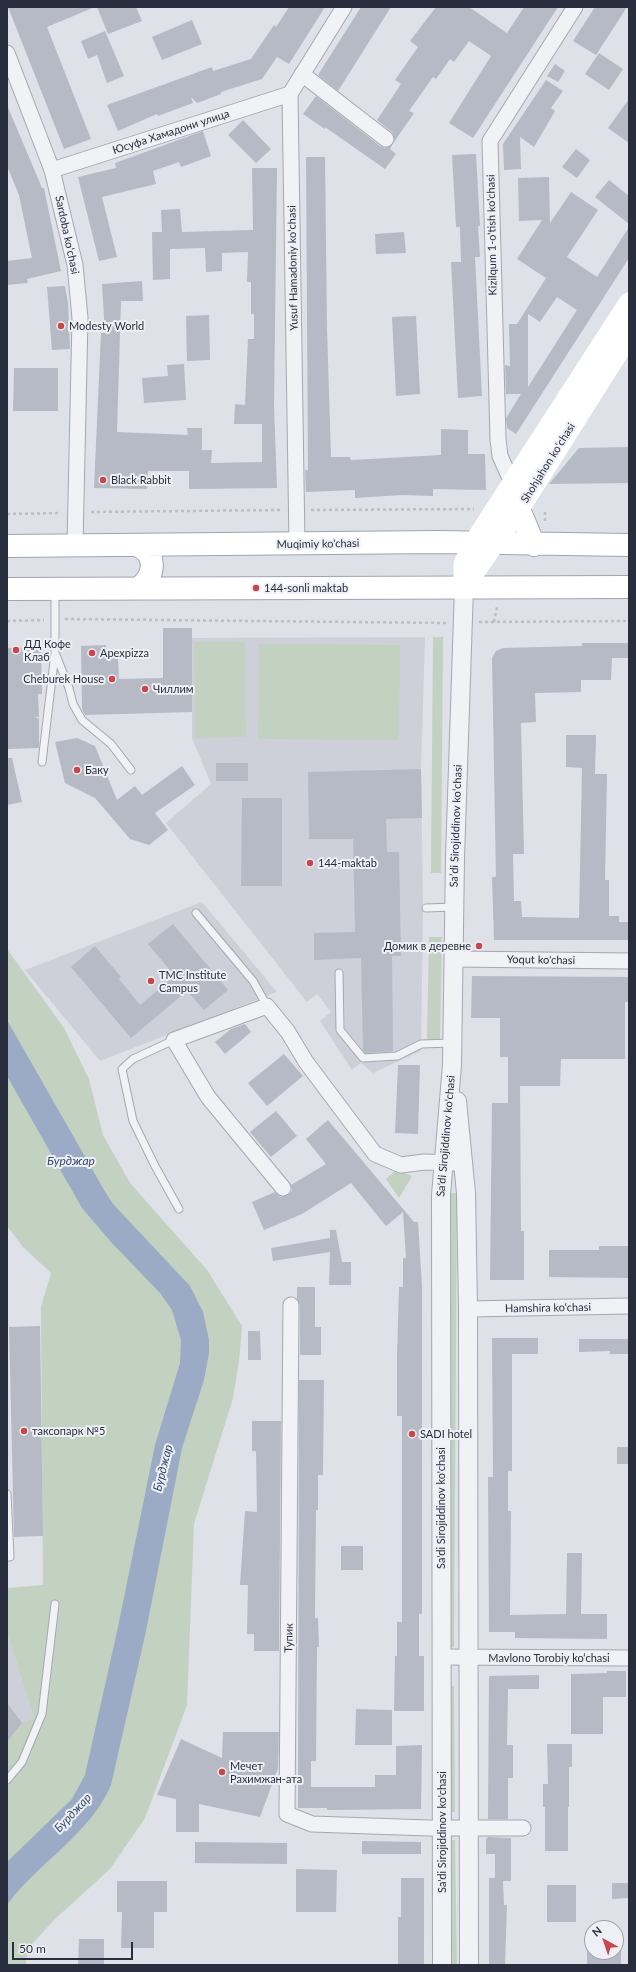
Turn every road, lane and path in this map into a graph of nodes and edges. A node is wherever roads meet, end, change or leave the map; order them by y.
1 (344, 7) edge
2 (575, 7) edge
3 (7, 53) edge
4 (302, 74) junction
5 (290, 94) junction
6 (386, 139) dead end
7 (52, 170) junction
8 (629, 303) edge
9 (629, 335) edge
10 (513, 485) junction
11 (519, 509) junction
12 (76, 512) junction
13 (7, 514) edge
14 (474, 543) junction
15 (297, 544) junction
16 (137, 545) junction
17 (534, 545) junction
18 (629, 545) edge
19 (7, 546) edge
20 (75, 546) junction
21 (464, 587) junction
22 (629, 587) edge
23 (55, 588) junction
24 (139, 588) junction
25 (7, 589) edge
26 (496, 607) dead end
27 (54, 619) junction
28 (7, 621) edge
29 (629, 621) edge
30 (462, 622) junction
31 (494, 622) junction
32 (55, 653) junction
33 (42, 762) dead end
34 (131, 770) dead end
35 (454, 907) junction
36 (426, 908) dead end
37 (196, 913) dead end
38 (453, 959) junction
39 (629, 961) edge
40 (339, 973) dead end
41 (267, 1006) junction
42 (174, 1040) junction
43 (453, 1043) junction
44 (452, 1065) junction
45 (444, 1162) junction
46 (465, 1164) junction
47 (283, 1188) dead end
48 (179, 1209) dead end
49 (291, 1305) dead end
50 (629, 1306) edge
51 (468, 1308) junction
52 (7, 1494) edge
53 (7, 1557) edge
54 (55, 1604) dead end
55 (441, 1657) junction
56 (468, 1657) junction
57 (629, 1658) edge
58 (7, 1780) edge
59 (442, 1828) junction
60 (468, 1828) junction
61 (523, 1828) dead end
62 (442, 1965) edge
63 (469, 1965) edge

1 - 4 street
2 - 10 street, Kizilqum 1-o'tish ko'chasi
3 - 7 street, Sardoba koʻchasi
4 - 5 street
4 - 6 street
5 - 7 street, Юсуфа Хамадони улица
5 - 15 street, Yusuf Hamadoniy koʻchasi
7 - 12 street, Sardoba koʻchasi
8 - 10 main road, Shohjahon koʻchasi
9 - 11 main road, Shohjahon koʻchasi
10 - 14 main road, Shohjahon koʻchasi
11 - 14 main road, Shohjahon koʻchasi
11 - 17 main road
12 - 13 path
12 - 20 street, Sardoba koʻchasi
14 - 15 main road, Muqimiy ko'chasi
14 - 17 main road, Muqimiy ko'chasi
14 - 21 main road, Shohjahon koʻchasi
14 - 21 main road
15 - 16 main road, Muqimiy ko'chasi
16 - 20 main road, Muqimiy ko'chasi
16 - 24 main road
17 - 18 main road, Muqimiy ko'chasi
19 - 20 main road, Muqimiy ko'chasi
21 - 22 main road
21 - 24 main road
21 - 30 street, Saʼdi Sirojiddinov koʻchasi
23 - 24 main road
23 - 25 main road
23 - 27 lane
26 - 31 path
27 - 28 path
27 - 30 path
27 - 32 lane
29 - 31 path
30 - 31 path
30 - 35 street, Saʼdi Sirojiddinov koʻchasi
32 - 33 lane
32 - 34 lane
35 - 36 lane
35 - 38 street, Saʼdi Sirojiddinov koʻchasi
37 - 41 lane
38 - 39 street, Yoqut ko'chasi
38 - 43 street, Saʼdi Sirojiddinov koʻchasi
40 - 43 lane
41 - 42 street
41 - 45 street
42 - 47 street
42 - 48 lane
43 - 44 street, Saʼdi Sirojiddinov koʻchasi
44 - 45 street, Sa'di Sirojiddinov ko'chasi
44 - 46 street, Sa'di Sirojiddinov ko'chasi
45 - 46 street
45 - 55 street, Sa'di Sirojiddinov ko'chasi
46 - 51 street, Sa'di Sirojiddinov ko'chasi
49 - 59 street, Тупик
50 - 51 street, Hamshira ko‘chasi
51 - 56 street, Sa'di Sirojiddinov ko'chasi
52 - 53 lane
54 - 58 lane
55 - 56 street, Mavlono Torobiy ko‘chasi
55 - 59 street, Sa'di Sirojiddinov ko'chasi
56 - 57 street, Mavlono Torobiy ko‘chasi
56 - 60 street, Sa'di Sirojiddinov ko'chasi
59 - 60 street
59 - 62 street, Sa'di Sirojiddinov ko'chasi
60 - 61 street
60 - 63 street, Sa'di Sirojiddinov ko'chasi

